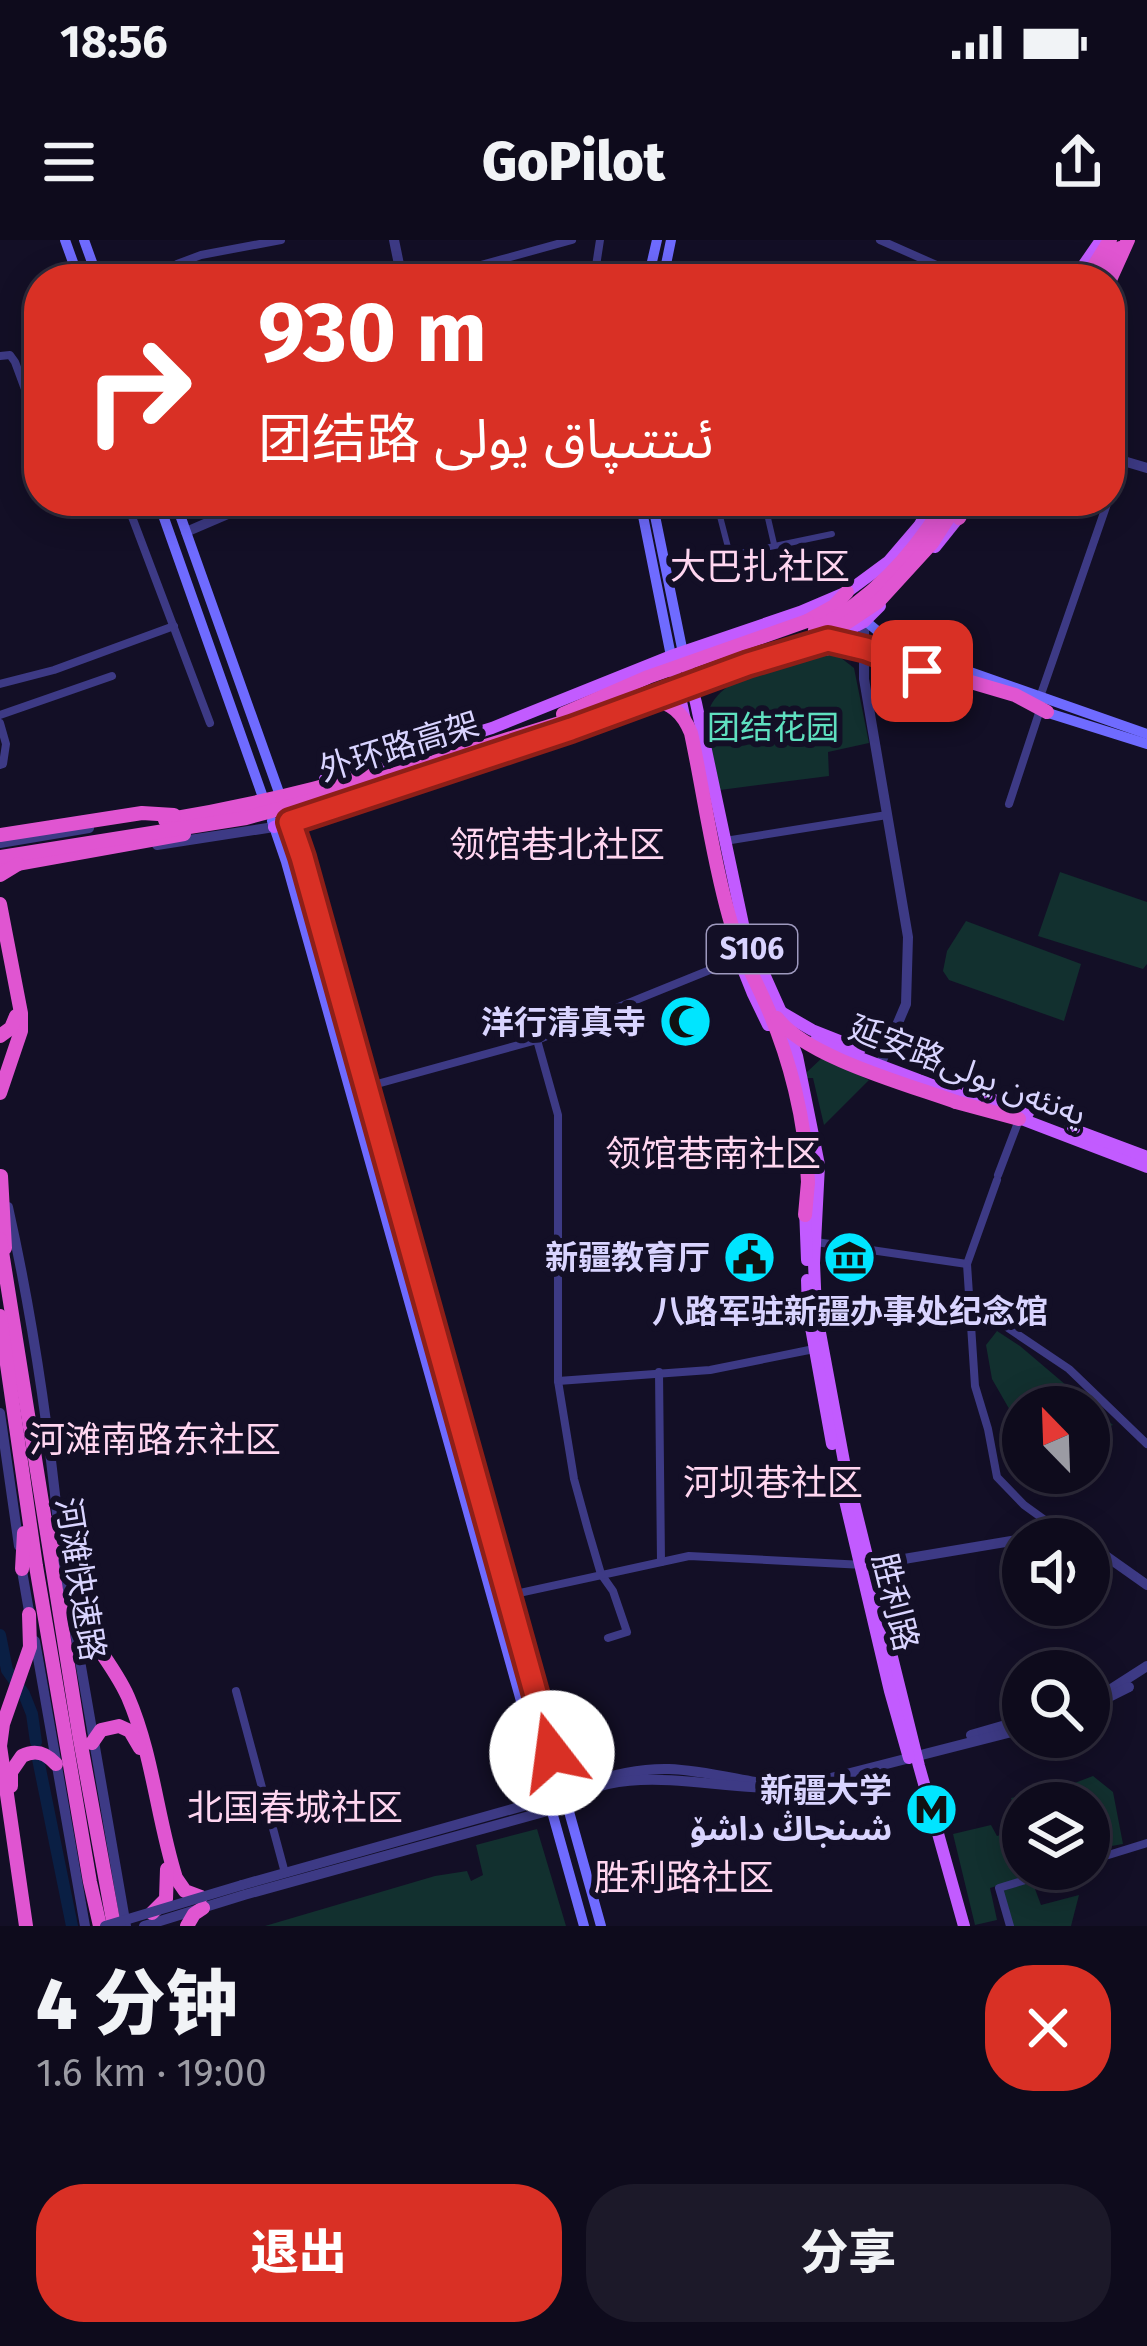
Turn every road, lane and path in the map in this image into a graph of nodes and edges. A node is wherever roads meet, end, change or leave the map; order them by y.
1 (281, 240) edge
2 (572, 240) edge
3 (880, 240) edge
4 (178, 264) edge
5 (485, 264) edge
6 (934, 264) edge
7 (0, 356) edge
8 (24, 386) edge
9 (132, 516) edge
10 (163, 516) edge
11 (181, 516) edge
12 (223, 516) edge
13 (644, 516) edge
14 (654, 516) edge
15 (720, 516) edge
16 (767, 516) edge
17 (925, 516) edge
18 (936, 516) edge
19 (949, 516) edge
20 (1103, 516) edge
21 (959, 518) edge
22 (186, 532) junction
23 (832, 534) dead end
24 (774, 546) junction
25 (730, 555) junction
26 (683, 565) dead end
27 (847, 592) junction
28 (864, 622) junction
29 (174, 626) junction
30 (828, 640) junction
31 (866, 649) junction
32 (677, 655) junction
33 (757, 662) junction
34 (112, 676) dead end
35 (0, 684) edge
36 (686, 687) junction
37 (626, 703) junction
38 (1042, 706) junction
39 (563, 714) junction
40 (0, 719) edge
41 (210, 723) dead end
42 (1147, 734) edge
43 (1147, 744) edge
44 (0, 765) edge
45 (279, 793) junction
46 (263, 797) junction
47 (1009, 804) dead end
48 (886, 815) junction
49 (225, 821) junction
50 (290, 822) junction
51 (274, 826) junction
52 (1, 837) edge
53 (724, 842) junction
54 (0, 856) edge
55 (0, 871) edge
56 (0, 904) edge
57 (0, 934) edge
58 (737, 959) junction
59 (339, 989) junction
60 (323, 993) junction
61 (774, 1008) junction
62 (19, 1014) junction
63 (768, 1024) junction
64 (789, 1033) junction
65 (0, 1036) edge
66 (537, 1040) junction
67 (882, 1061) junction
68 (366, 1087) junction
69 (0, 1093) edge
70 (1019, 1118) junction
71 (1147, 1157) edge
72 (1147, 1168) edge
73 (0, 1174) edge
74 (805, 1215) junction
75 (0, 1239) edge
76 (815, 1241) junction
77 (968, 1264) junction
78 (6, 1276) junction
79 (970, 1302) junction
80 (0, 1316) edge
81 (814, 1349) junction
82 (659, 1372) junction
83 (558, 1381) junction
84 (0, 1413) edge
85 (1147, 1444) edge
86 (28, 1462) junction
87 (1043, 1518) edge
88 (1002, 1543) edge
89 (62, 1553) junction
90 (1110, 1559) edge
91 (661, 1562) junction
92 (864, 1565) junction
93 (22, 1569) junction
94 (601, 1574) junction
95 (1147, 1585) edge
96 (509, 1597) junction
97 (492, 1599) junction
98 (69, 1602) junction
99 (29, 1613) junction
100 (608, 1638) dead end
101 (1147, 1671) edge
102 (236, 1691) dead end
103 (1110, 1697) edge
104 (1002, 1731) edge
105 (92, 1743) junction
106 (913, 1755) junction
107 (145, 1756) junction
108 (56, 1764) junction
109 (564, 1796) junction
110 (550, 1805) junction
111 (1147, 1843) edge
112 (1110, 1854) edge
113 (285, 1873) junction
114 (1002, 1887) edge
115 (243, 1890) junction
116 (202, 1903) junction
117 (148, 1919) edge
118 (26, 1926) edge
119 (38, 1926) edge
120 (85, 1926) edge
121 (106, 1926) edge
122 (126, 1926) edge
123 (187, 1926) edge
124 (584, 1926) edge
125 (601, 1926) edge
126 (960, 1926) edge
127 (1010, 1926) edge

1 - 4 street
2 - 5 street
3 - 6 street
7 - 8 street
9 - 29 street
10 - 46 main road
11 - 22 main road
12 - 22 street
13 - 32 main road
14 - 32 main road
15 - 25 street
16 - 24 street
17 - 27 main road
18 - 39 highway, 外环路高架, bridge
19 - 33 highway, 外环路高架, bridge
20 - 38 street
21 - 28 main road
22 - 45 main road
23 - 24 street
24 - 25 street
25 - 26 street
27 - 28 main road
27 - 32 main road
27 - 39 highway, bridge
28 - 30 main road
28 - 31 street
28 - 38 main road
29 - 35 street
29 - 41 street
30 - 31 main road
30 - 36 main road
31 - 38 main road
31 - 48 street
32 - 36 main road, S106
32 - 45 main road
33 - 37 highway, 外环路高架, bridge
33 - 38 highway, bridge
34 - 40 street
36 - 50 main road
36 - 53 main road, S106
36 - 58 main road, 胜利路 / S106
37 - 49 highway, 外环路高架, bridge
37 - 61 highway, bridge
38 - 42 main road
38 - 43 main road
38 - 47 street
39 - 52 highway, 外环路高架, bridge
40 - 44 street
45 - 46 main road
45 - 50 main road
46 - 51 main road
46 - 52 street
48 - 53 street
48 - 67 street
49 - 54 highway, 外环路高架, bridge
49 - 55 highway, bridge
50 - 51 main road
50 - 59 main road
51 - 55 street
51 - 60 main road
53 - 61 main road, S106
56 - 62 highway
57 - 62 highway
58 - 63 main road, 胜利路 / S106
58 - 66 street
59 - 60 main road
59 - 68 main road
60 - 97 main road
61 - 64 main road, S106
61 - 67 main road, S106
61 - 70 highway, bridge
61 - 74 highway, bridge
62 - 65 highway
62 - 69 highway
63 - 64 main road, 延安路يەنئەن يولى / S106
63 - 74 main road, 胜利路 / S106
64 - 67 main road, 延安路يەنئەن يولى / S106
64 - 76 main road, S106
66 - 68 street
66 - 83 street
67 - 70 main road, 延安路يەنئەن يولى / S106
67 - 71 main road, S106
68 - 96 main road
70 - 72 main road, 延安路يەنئەن يولى / S106
70 - 77 street
73 - 78 highway
73 - 89 street
74 - 81 main road, 胜利路 / S106
75 - 78 highway, 河滩快速路
76 - 77 street
76 - 92 main road, S106
77 - 79 street
78 - 86 highway, 河滩快速路
79 - 85 street
79 - 87 street
80 - 86 highway, 河滩快速路
81 - 82 street
81 - 92 main road, 胜利路 / S106
82 - 83 street
82 - 91 street
83 - 94 street
84 - 93 street
86 - 89 highway
86 - 93 highway
86 - 121 highway, 河滩快速路
88 - 92 street
89 - 98 street
90 - 95 street
91 - 92 street
91 - 94 street
92 - 106 main road, 胜利路
93 - 99 street
94 - 96 street
94 - 100 street
96 - 97 street
96 - 109 main road
97 - 110 main road
98 - 105 street
98 - 107 highway
99 - 108 street
99 - 118 highway
101 - 103 street
102 - 113 street
104 - 106 street
105 - 107 highway
105 - 122 street
106 - 109 street
106 - 126 main road, 胜利路
107 - 116 highway
107 - 117 highway
108 - 119 highway
108 - 120 street
109 - 110 street
109 - 125 main road
110 - 113 street
110 - 115 street
110 - 124 main road
111 - 112 street
113 - 115 street
114 - 127 street
115 - 116 street, bridge
116 - 117 street, bridge
116 - 123 highway
117 - 121 street, bridge

